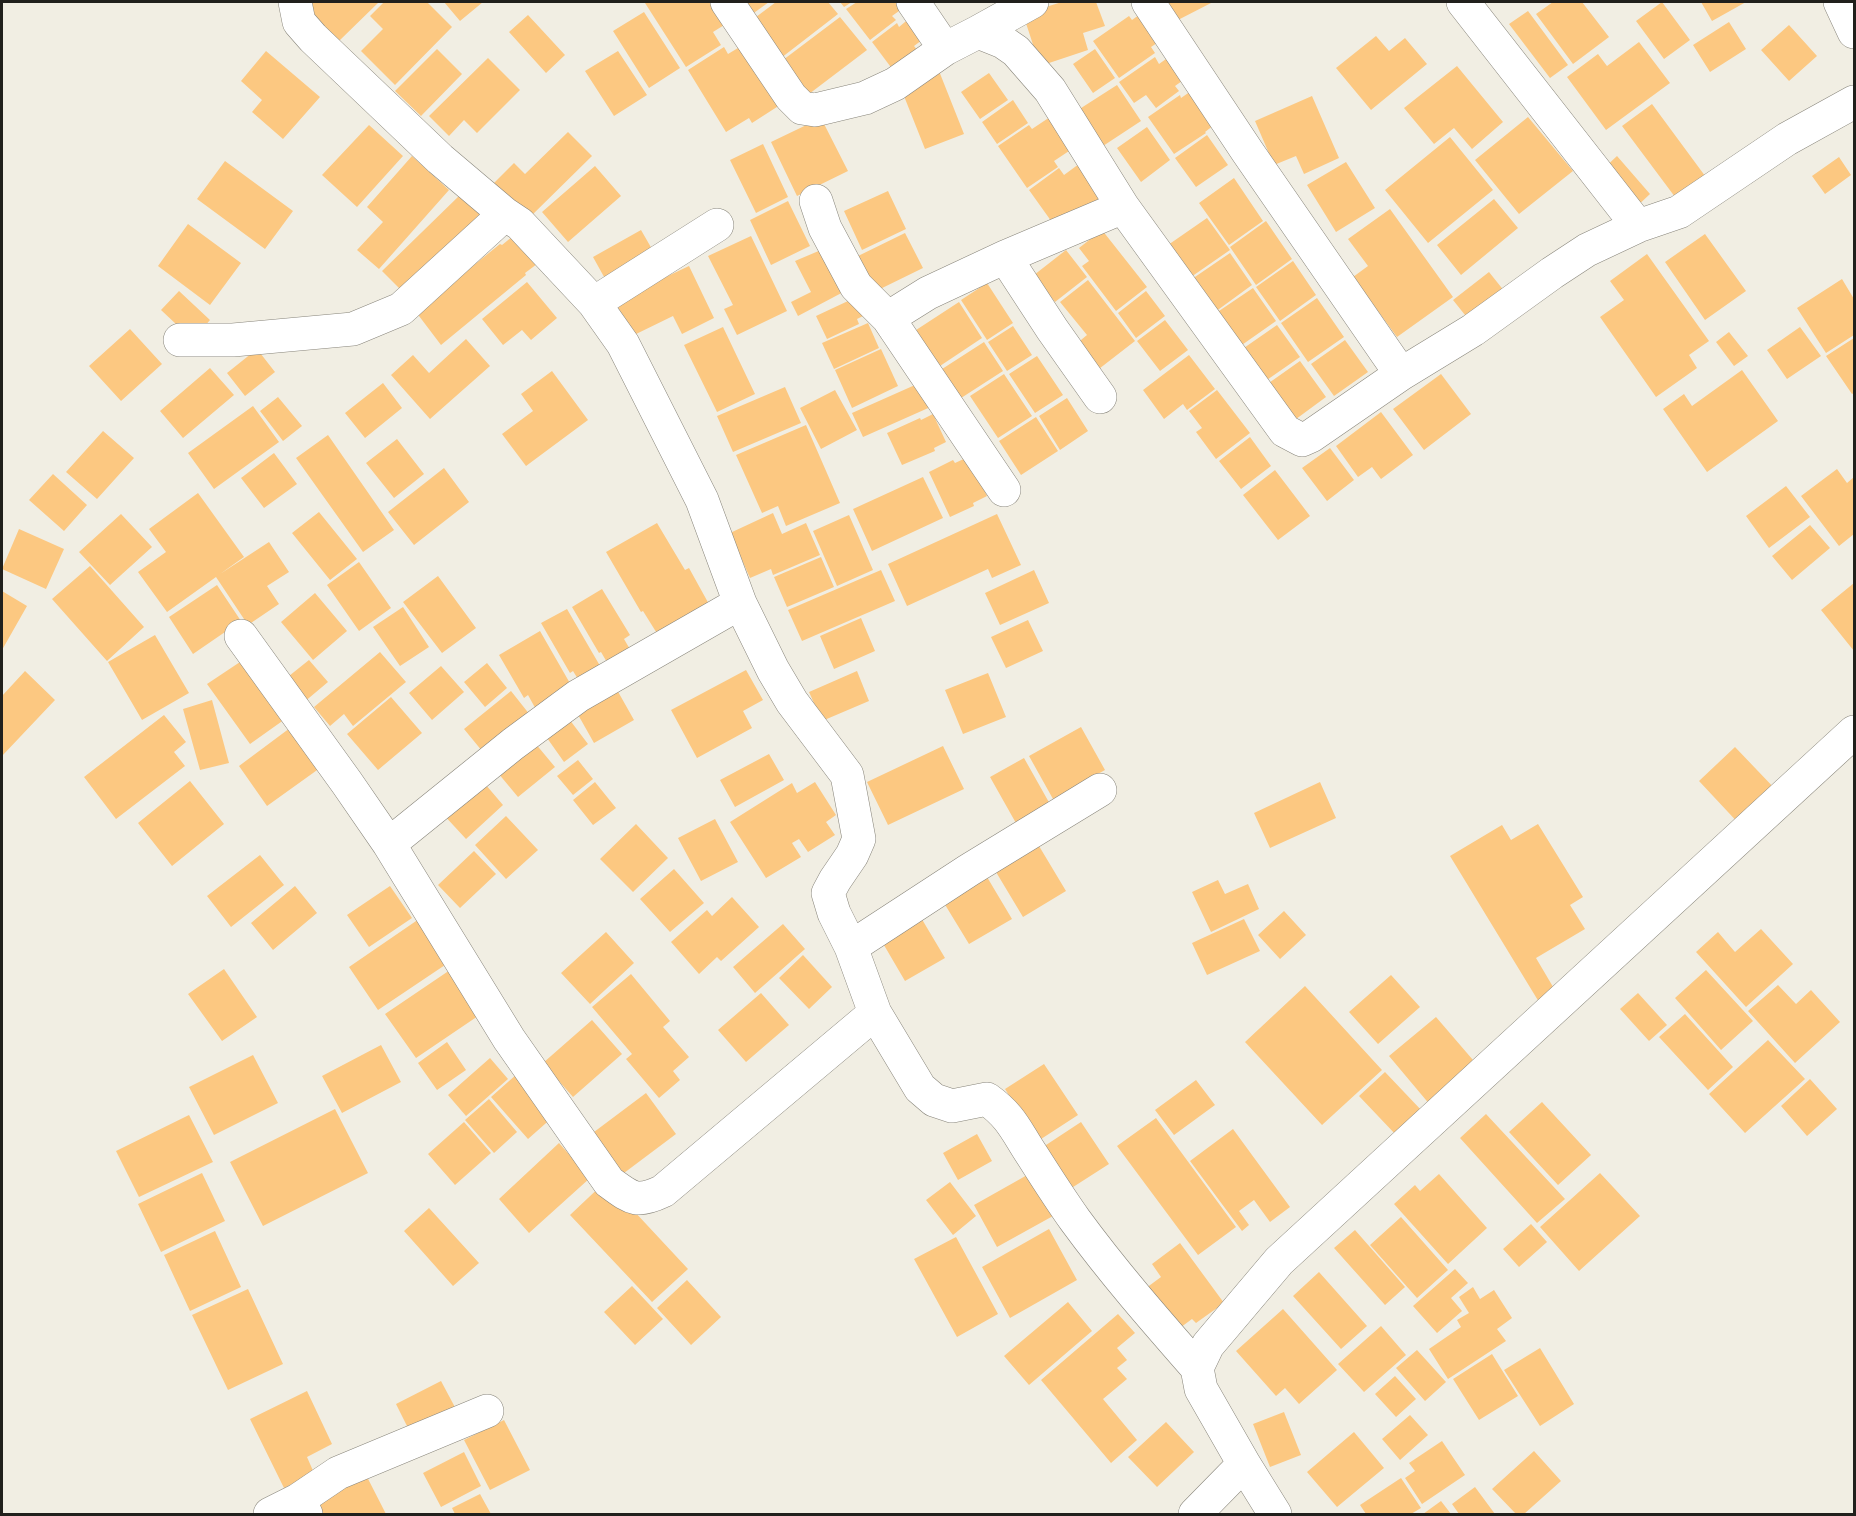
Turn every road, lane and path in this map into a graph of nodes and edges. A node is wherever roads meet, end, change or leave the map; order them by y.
1 (295, 2) edge
2 (727, 2) edge
3 (913, 2) edge
4 (1148, 2) edge
5 (1464, 2) edge
6 (1840, 2) edge
7 (1019, 4) edge
8 (978, 32) junction
9 (1854, 32) edge
10 (945, 49) junction
11 (1854, 102) edge
12 (816, 201) dead end
13 (1123, 207) junction
14 (505, 214) junction
15 (717, 225) dead end
16 (1638, 226) junction
17 (1005, 257) junction
18 (594, 303) junction
19 (888, 318) junction
20 (180, 340) dead end
21 (1401, 374) junction
22 (1100, 397) dead end
23 (1004, 490) dead end
24 (740, 603) junction
25 (241, 636) dead end
26 (1854, 732) edge
27 (1100, 790) dead end
28 (389, 844) junction
29 (851, 948) junction
30 (875, 1012) junction
31 (1197, 1368) junction
32 (487, 1411) dead end
33 (1244, 1464) junction
34 (292, 1510) edge
35 (1195, 1515) edge
36 (1275, 1515) edge

1 - 14 street
2 - 10 street
3 - 10 street
4 - 21 street
5 - 16 street
6 - 9 street
7 - 8 street
8 - 10 street
8 - 13 street
11 - 16 street
12 - 19 street
13 - 17 street
13 - 21 street
14 - 18 street
14 - 20 street
15 - 18 street
16 - 21 street
17 - 19 street
17 - 22 street
18 - 24 street
19 - 23 street
24 - 28 street
24 - 29 street
25 - 28 street
26 - 31 street
27 - 29 street
28 - 30 street
29 - 30 street
30 - 31 street
31 - 33 street
32 - 34 street
33 - 35 street
33 - 36 street

